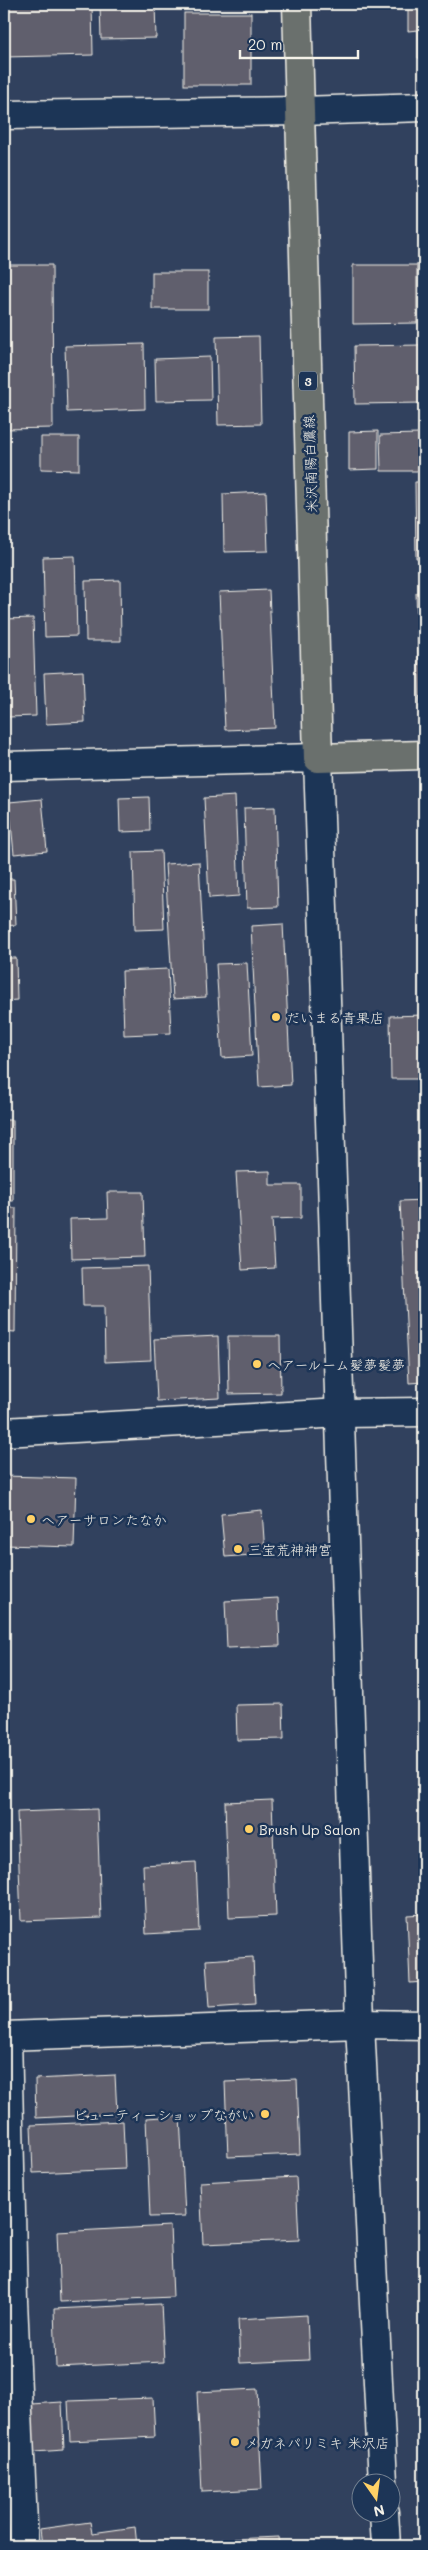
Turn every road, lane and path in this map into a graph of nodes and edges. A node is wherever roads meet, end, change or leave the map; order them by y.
1 (297, 4) edge
2 (424, 107) edge
3 (301, 111) junction
4 (4, 115) edge
5 (424, 755) edge
6 (318, 758) junction
7 (4, 766) edge
8 (424, 1412) edge
9 (341, 1413) junction
10 (4, 1432) edge
11 (360, 2024) junction
12 (424, 2025) edge
13 (5, 2036) edge
14 (8, 2301) edge
15 (382, 2472) edge
16 (385, 2522) edge
17 (24, 2546) edge
18 (386, 2546) edge

1 - 3 main road, 米沢南陽白鷹線 / 3
2 - 3 street
3 - 4 street
3 - 6 main road, 米沢南陽白鷹線 / 3
5 - 6 main road
6 - 7 street
6 - 9 street
8 - 9 street
9 - 10 street
9 - 11 street
11 - 12 street
11 - 13 street
11 - 15 street
13 - 14 street
14 - 17 street
16 - 18 street

